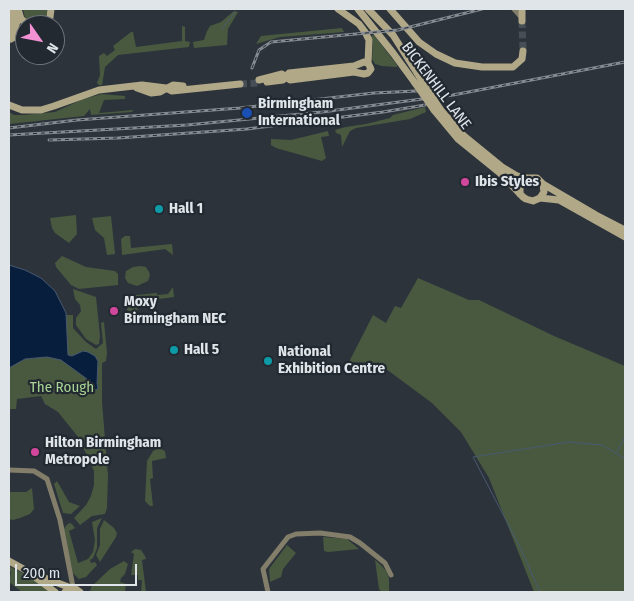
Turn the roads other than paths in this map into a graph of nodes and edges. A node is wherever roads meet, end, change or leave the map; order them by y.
1 (12, 9) edge
2 (338, 9) edge
3 (358, 9) edge
4 (368, 9) edge
5 (390, 9) edge
6 (514, 9) edge
7 (522, 9) edge
8 (18, 12) edge
9 (522, 20) joint
10 (9, 29) edge
11 (9, 39) edge
12 (523, 51) tunnel mouth
13 (364, 63) junction
14 (360, 72) junction
15 (286, 76) junction
16 (418, 80) junction
17 (259, 81) tunnel mouth
18 (240, 82) tunnel mouth
19 (9, 105) edge
20 (437, 109) junction
21 (528, 177) junction
22 (543, 184) junction
23 (520, 194) junction
24 (540, 198) junction
25 (625, 230) edge
26 (625, 237) edge
27 (9, 470) edge
28 (9, 561) edge
29 (29, 572) junction
30 (391, 575) dead end
31 (69, 589) edge
32 (55, 592) edge
33 (80, 592) edge
34 (268, 592) edge

1 - 10 street
2 - 13 street
3 - 16 street, BICKENHILL LANE
4 - 16 street, BICKENHILL LANE
5 - 12 street
6 - 9 street
7 - 9 street
8 - 11 street
13 - 14 street
13 - 14 street
13 - 15 street
14 - 15 street
15 - 17 street
16 - 20 street, BICKENHILL LANE, bridge
18 - 19 street
20 - 21 street, BICKENHILL LANE
20 - 23 street, BICKENHILL LANE
21 - 22 street
21 - 23 street
22 - 24 street
22 - 25 street
23 - 24 street
24 - 26 street
27 - 31 street
28 - 29 street
29 - 31 street
29 - 32 street
30 - 34 street
31 - 33 street

